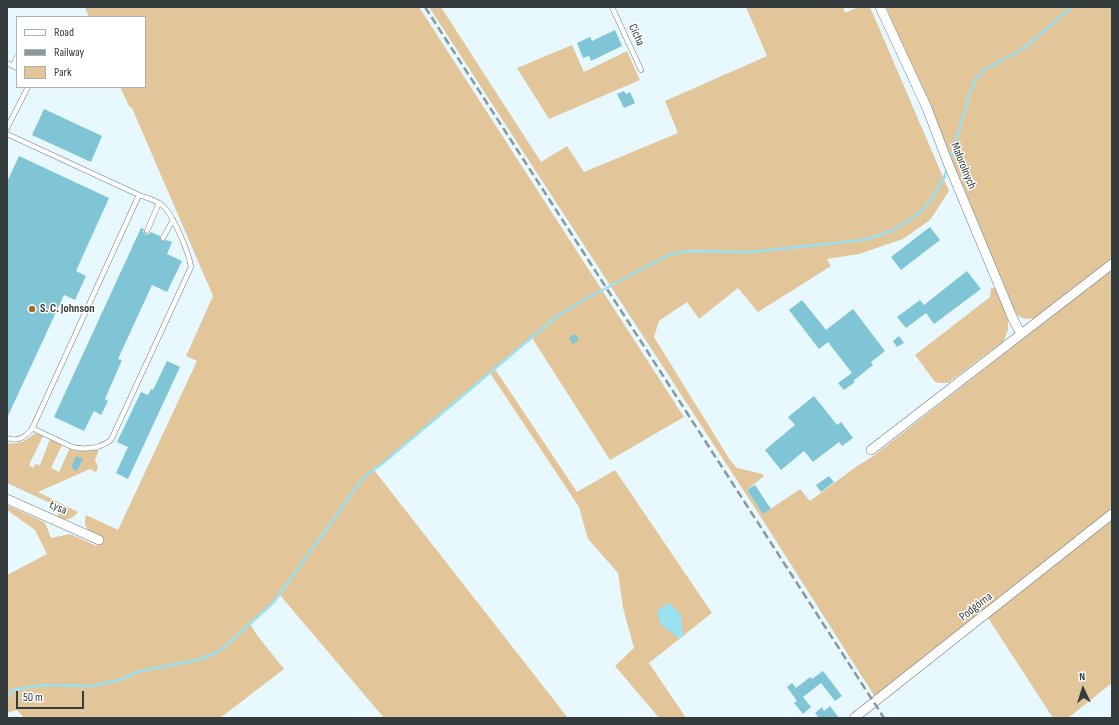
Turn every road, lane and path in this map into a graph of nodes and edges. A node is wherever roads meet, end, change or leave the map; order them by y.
1 (612, 7) edge
2 (880, 7) edge
3 (7, 63) edge
4 (15, 67) edge
5 (641, 70) dead end
6 (27, 88) edge
7 (7, 128) edge
8 (7, 134) edge
9 (139, 195) junction
10 (159, 202) junction
11 (173, 220) junction
12 (147, 230) dead end
13 (163, 238) dead end
14 (1112, 264) edge
15 (1021, 334) junction
16 (32, 428) junction
17 (7, 438) edge
18 (871, 450) dead end
19 (7, 499) edge
20 (1112, 514) edge
21 (99, 540) dead end
22 (854, 718) edge

1 - 5 lane, Cicha
2 - 15 street, Małorolnych
3 - 4 lane
6 - 7 lane
8 - 9 lane
9 - 10 lane
9 - 16 lane
10 - 11 lane
10 - 12 lane
11 - 13 lane
11 - 16 lane
14 - 15 street
15 - 18 street
16 - 17 lane
19 - 21 street, Łysa
20 - 22 street, Podgórna

